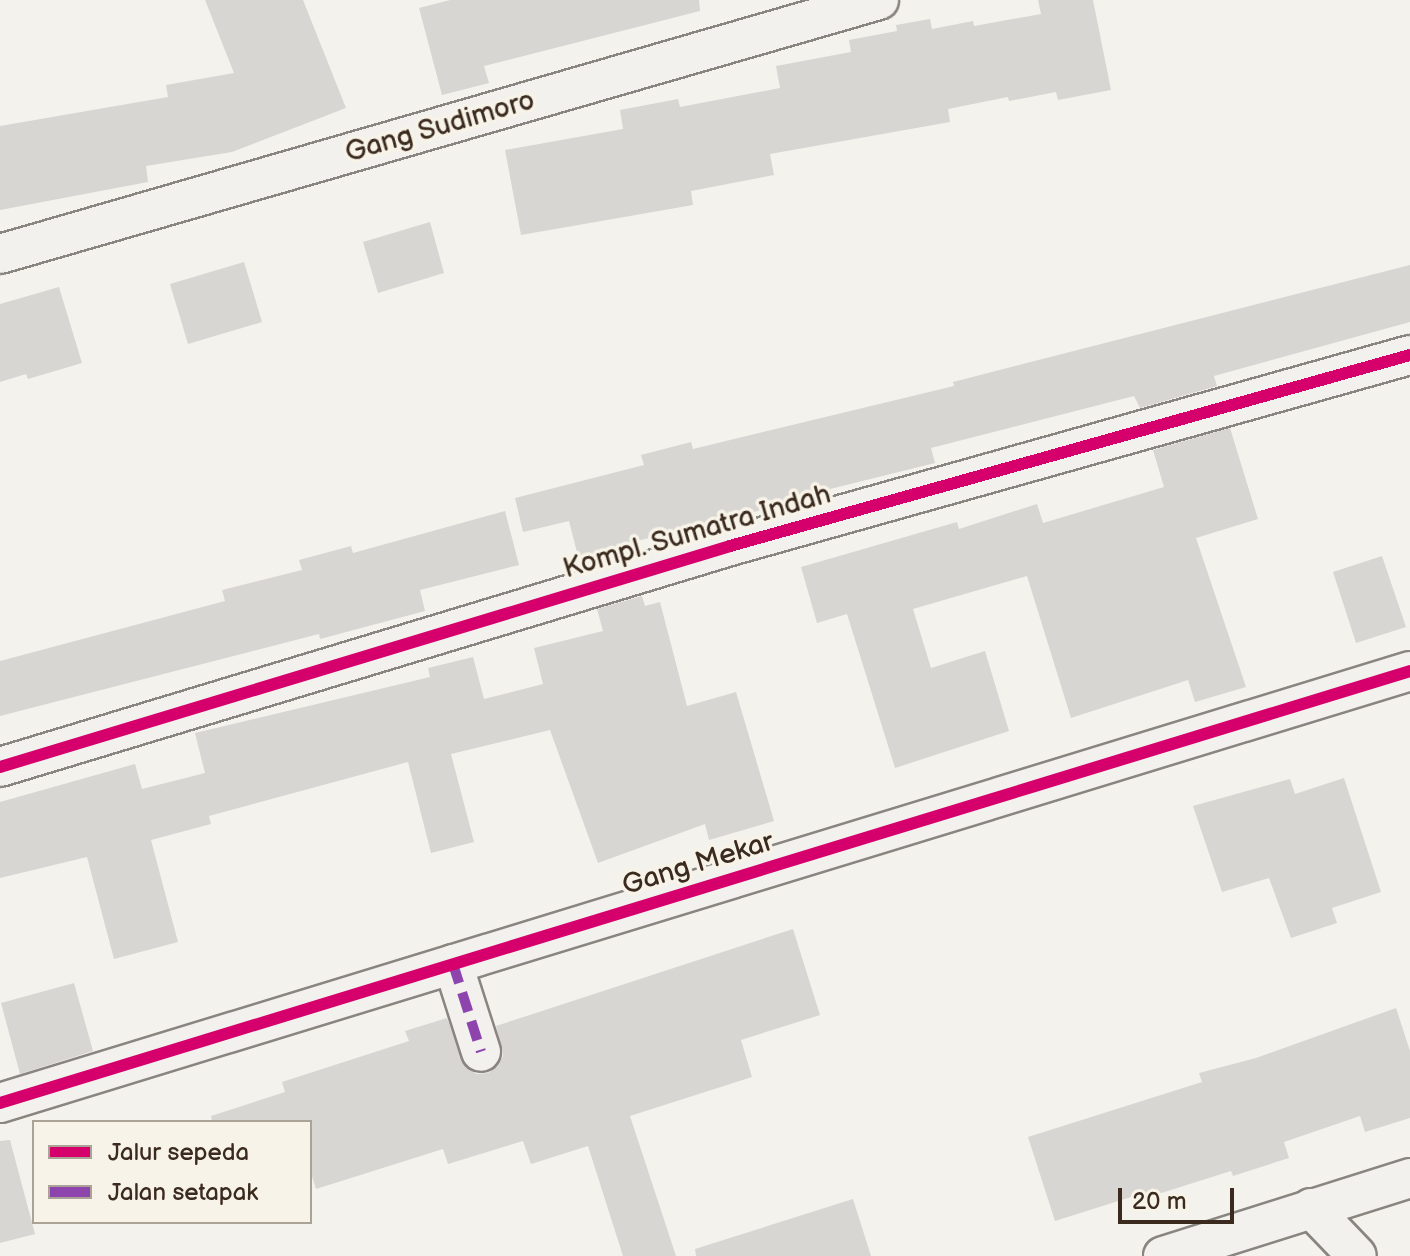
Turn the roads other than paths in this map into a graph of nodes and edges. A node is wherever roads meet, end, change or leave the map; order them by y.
1 (879, 0) edge
2 (0, 254) edge
3 (1410, 355) edge
4 (1410, 671) edge
5 (0, 767) edge
6 (453, 964) junction
7 (481, 1052) dead end
8 (0, 1103) edge
9 (1410, 1178) edge
10 (1311, 1208) junction
11 (1163, 1256) edge
12 (1357, 1256) edge

1 - 2 street, Gang Sudimoro
3 - 5 street, Kompl. Sumatra Indah
4 - 6 street, Gang Mekar
6 - 7 street
6 - 8 street, Gang Mekar
9 - 10 street
10 - 11 street
10 - 12 street

